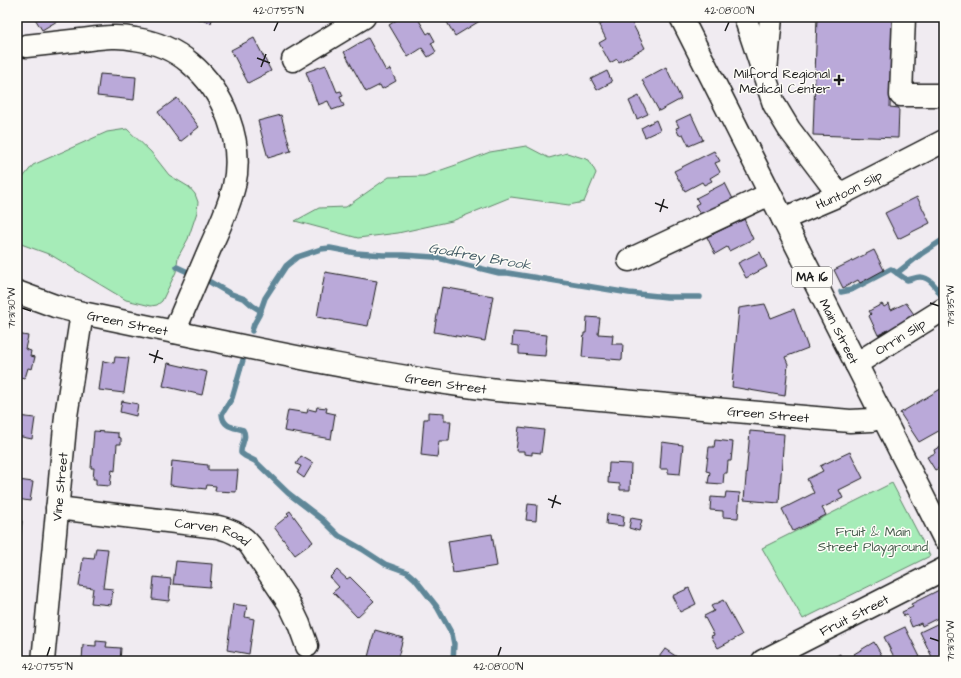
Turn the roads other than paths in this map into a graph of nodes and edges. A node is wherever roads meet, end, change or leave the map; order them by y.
1 (364, 17) edge
2 (681, 17) edge
3 (745, 17) edge
4 (749, 17) edge
5 (770, 17) edge
6 (904, 17) edge
7 (26, 46) dead end
8 (293, 60) dead end
9 (766, 80) junction
10 (944, 95) edge
11 (942, 146) edge
12 (770, 194) junction
13 (839, 194) junction
14 (783, 219) junction
15 (628, 260) dead end
16 (17, 292) edge
17 (944, 309) edge
18 (82, 313) junction
19 (174, 332) junction
20 (856, 364) junction
21 (883, 417) junction
22 (57, 508) junction
23 (944, 538) edge
24 (944, 569) edge
25 (307, 646) dead end
26 (43, 661) edge
27 (763, 661) edge

1 - 8 street
2 - 12 street, Main Street / MA 16
3 - 9 street
4 - 5 street
5 - 9 street
6 - 10 street
7 - 19 street
9 - 13 street
11 - 13 street, Huntoon Slip
12 - 14 street, Main Street / MA 16
12 - 15 street
13 - 14 street, Huntoon Slip
14 - 20 street, Main Street / MA 16
16 - 18 street, Green Street
17 - 20 street, Orrin Slip
18 - 19 street, Green Street
18 - 22 street, Vine Street
19 - 21 street, Green Street
20 - 21 street, Main Street / MA 16
21 - 23 street, Main Street / MA 16
22 - 25 street, Carven Road
22 - 26 street, Vine Street
24 - 27 street, Fruit Street

